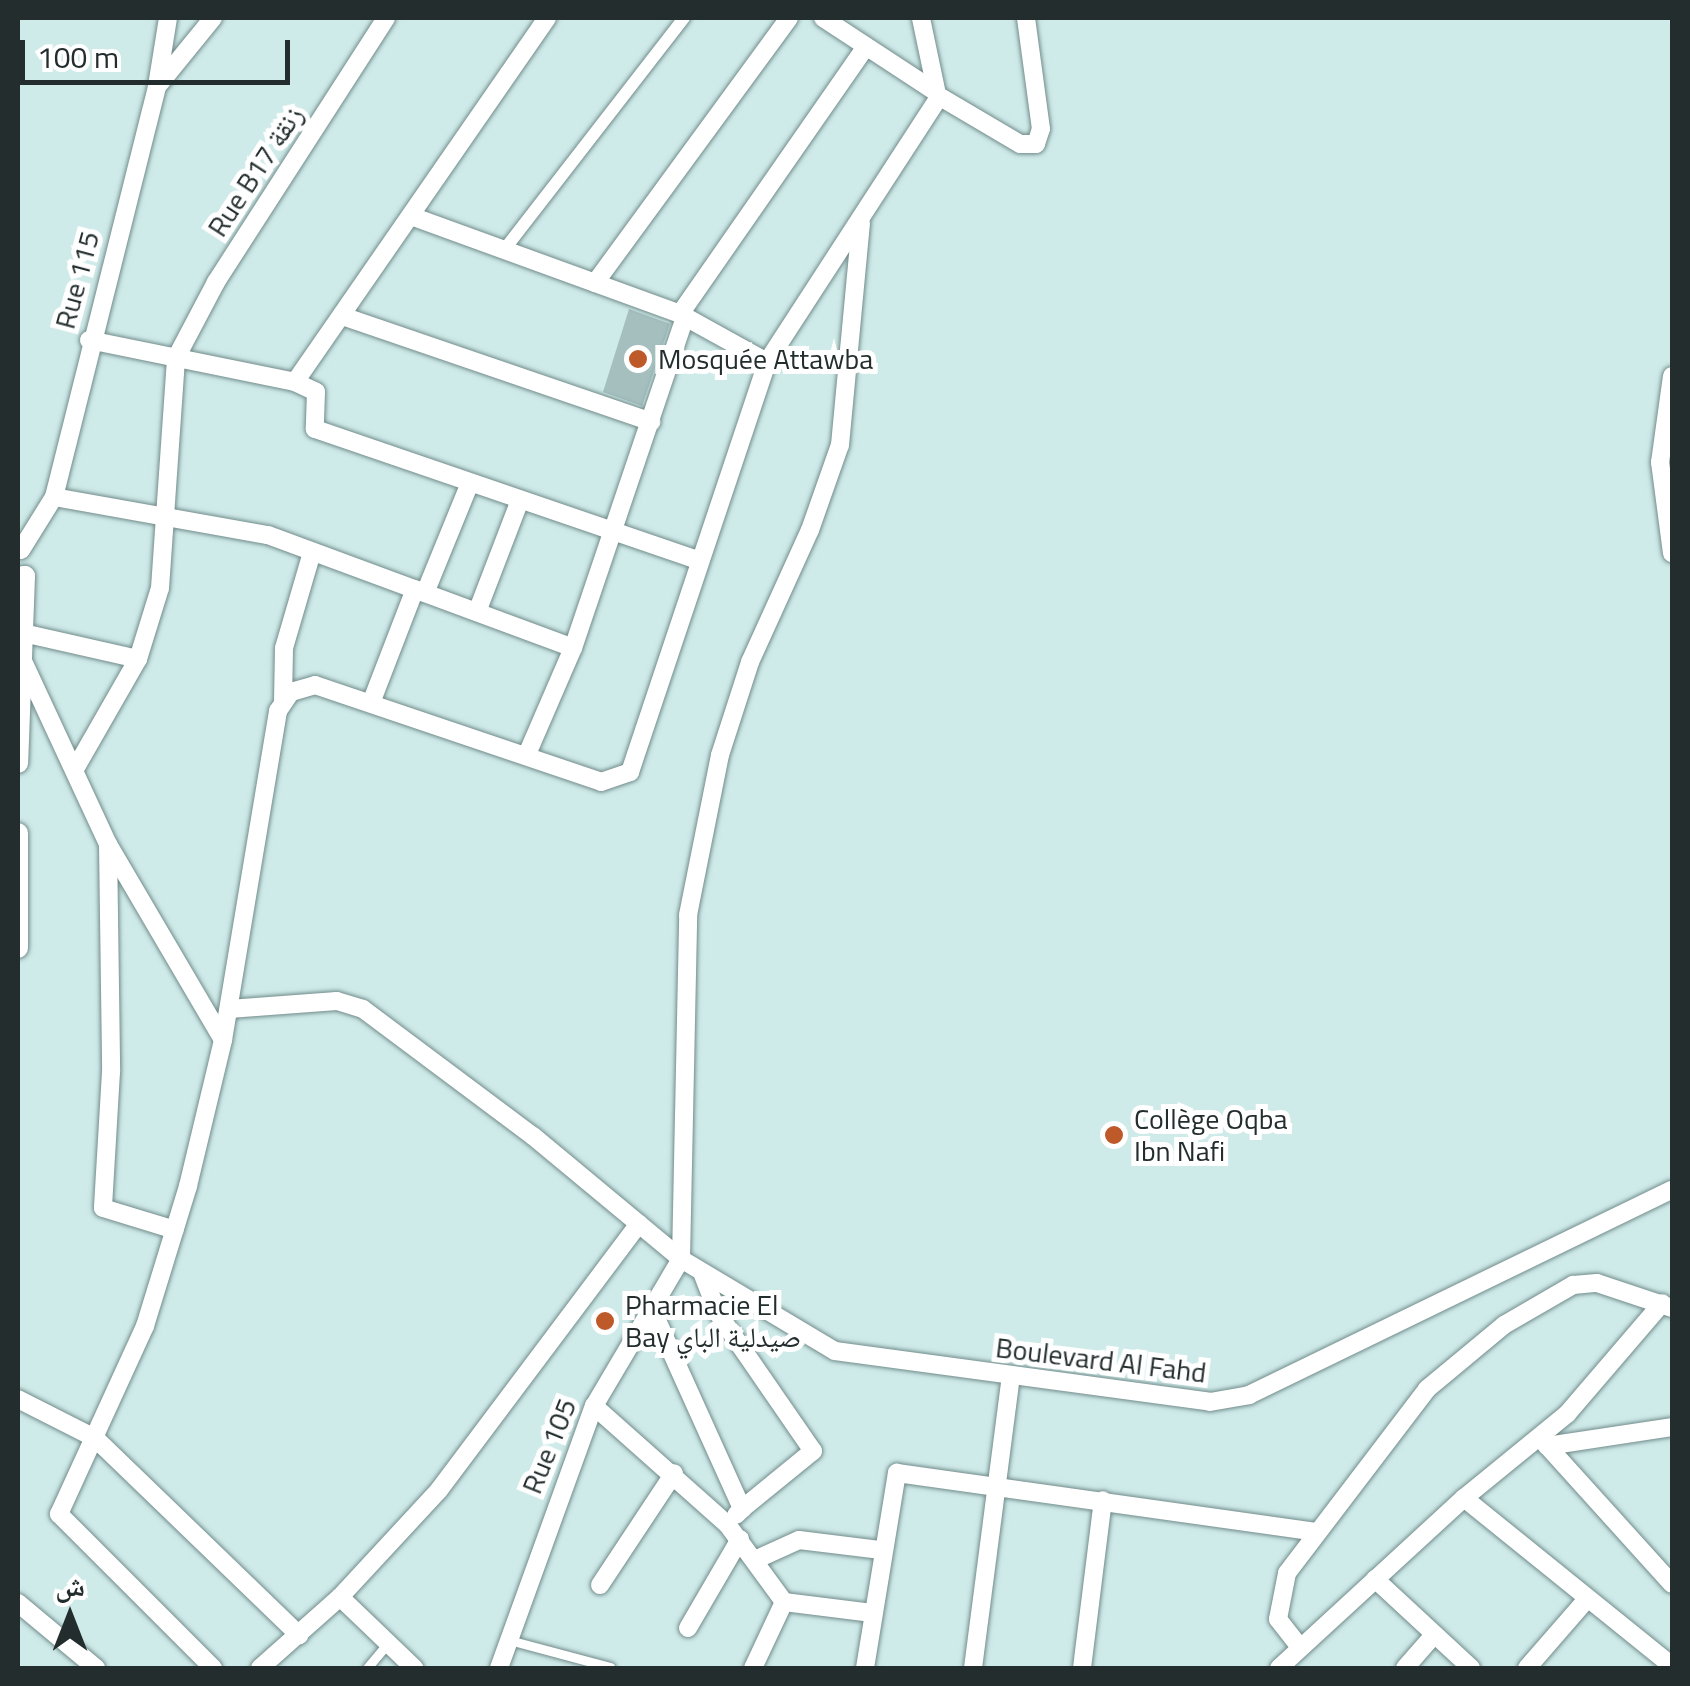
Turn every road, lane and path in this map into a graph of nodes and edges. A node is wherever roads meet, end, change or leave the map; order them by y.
1 (168, 18) edge
2 (213, 18) edge
3 (386, 18) edge
4 (546, 18) edge
5 (684, 18) edge
6 (789, 18) edge
7 (823, 18) edge
8 (921, 18) edge
9 (1032, 23) edge
10 (866, 46) junction
11 (157, 86) junction
12 (935, 92) junction
13 (411, 216) junction
14 (862, 218) junction
15 (504, 250) junction
16 (595, 283) junction
17 (683, 315) junction
18 (342, 316) junction
19 (89, 340) junction
20 (176, 358) junction
21 (767, 362) junction
22 (1672, 376) edge
23 (295, 382) junction
24 (651, 422) junction
25 (470, 483) junction
26 (54, 497) junction
27 (520, 500) junction
28 (167, 518) junction
29 (614, 532) junction
30 (19, 541) edge
31 (312, 552) junction
32 (1672, 552) edge
33 (700, 561) junction
34 (21, 577) edge
35 (420, 591) junction
36 (477, 612) junction
37 (573, 648) junction
38 (21, 650) edge
39 (138, 659) junction
40 (283, 700) junction
41 (372, 703) junction
42 (528, 752) junction
43 (18, 763) edge
44 (75, 769) junction
45 (18, 833) edge
46 (108, 844) junction
47 (18, 948) edge
48 (229, 1009) junction
49 (223, 1040) junction
50 (1672, 1190) edge
51 (639, 1224) junction
52 (175, 1230) junction
53 (681, 1259) junction
54 (703, 1275) junction
55 (1667, 1305) edge
56 (651, 1307) junction
57 (1011, 1376) junction
58 (18, 1399) edge
59 (594, 1406) junction
60 (1665, 1430) edge
61 (94, 1438) junction
62 (1544, 1442) junction
63 (1672, 1446) edge
64 (674, 1473) junction
65 (1000, 1485) junction
66 (1464, 1498) junction
67 (1103, 1500) junction
68 (742, 1509) junction
69 (734, 1531) junction
70 (1316, 1532) junction
71 (880, 1550) junction
72 (757, 1559) junction
73 (1375, 1579) junction
74 (1672, 1584) edge
75 (600, 1585) dead end
76 (340, 1597) junction
77 (1587, 1599) junction
78 (784, 1602) junction
79 (18, 1603) edge
80 (872, 1612) junction
81 (688, 1628) dead end
82 (299, 1636) junction
83 (1433, 1636) junction
84 (508, 1640) junction
85 (388, 1644) junction
86 (1299, 1646) junction
87 (1672, 1666) edge
88 (610, 1667) edge
89 (96, 1668) edge
90 (213, 1668) edge
91 (260, 1668) edge
92 (366, 1668) edge
93 (414, 1668) edge
94 (499, 1668) edge
95 (753, 1668) edge
96 (866, 1668) edge
97 (973, 1668) edge
98 (1082, 1668) edge
99 (1279, 1668) edge
100 (1405, 1668) edge
101 (1472, 1668) edge
102 (1527, 1668) edge

1 - 11 street, Rue 115
2 - 11 street
3 - 20 street, Rue B17 زنقة
4 - 13 street
5 - 15 street
6 - 16 street
7 - 10 street
8 - 12 street
9 - 12 street
10 - 12 street
10 - 17 street
11 - 19 street, Rue 115
12 - 14 street
13 - 15 street
13 - 18 street
14 - 21 street
14 - 53 street
15 - 16 street
16 - 17 street
17 - 21 street
17 - 24 street
18 - 23 street
18 - 24 street
19 - 20 street
19 - 26 street, Rue 115
20 - 23 street
20 - 28 street
21 - 33 street
22 - 32 street
23 - 25 street
24 - 29 street
25 - 27 street
25 - 35 street
26 - 28 street
26 - 30 street, Rue 115
27 - 29 street
27 - 36 street
28 - 31 street
28 - 39 street
29 - 33 street
29 - 37 street
30 - 34 street
31 - 35 street
31 - 40 street
33 - 42 street
34 - 38 street
35 - 36 street
35 - 41 street
36 - 37 street
37 - 42 street
38 - 39 street
38 - 43 street
38 - 44 street
39 - 44 street
40 - 41 street
40 - 48 street
41 - 42 street
44 - 46 street
45 - 47 street
46 - 49 street
46 - 52 street
48 - 49 street
48 - 51 street, Boulevard Al Fahd
49 - 52 street
50 - 57 street, Boulevard Al Fahd
51 - 53 street, Boulevard Al Fahd
51 - 76 street
52 - 61 street
53 - 54 street, Boulevard Al Fahd
53 - 56 street, Rue 105
54 - 57 street, Boulevard Al Fahd
54 - 68 street
55 - 62 street
55 - 70 street
56 - 59 street, Rue 105
56 - 68 street
57 - 65 street
58 - 61 street
59 - 64 street
59 - 84 street, Rue 105
60 - 62 street
60 - 63 street
61 - 82 street
61 - 90 street
62 - 66 street
62 - 74 street
64 - 69 street
64 - 75 street
65 - 67 street
65 - 71 street
65 - 97 street
66 - 73 street
66 - 77 street
67 - 70 street
67 - 98 street
68 - 69 street
69 - 72 street
69 - 81 street
70 - 86 street
71 - 72 street
71 - 80 street
72 - 78 street
73 - 83 street
73 - 86 street
76 - 82 street
76 - 85 street
77 - 87 street
77 - 102 street
78 - 80 street
78 - 95 street
79 - 89 street
80 - 96 street
82 - 91 street
83 - 100 street
83 - 101 street
84 - 88 lane
84 - 94 street, Rue 105
85 - 92 lane
85 - 93 street
86 - 99 street

